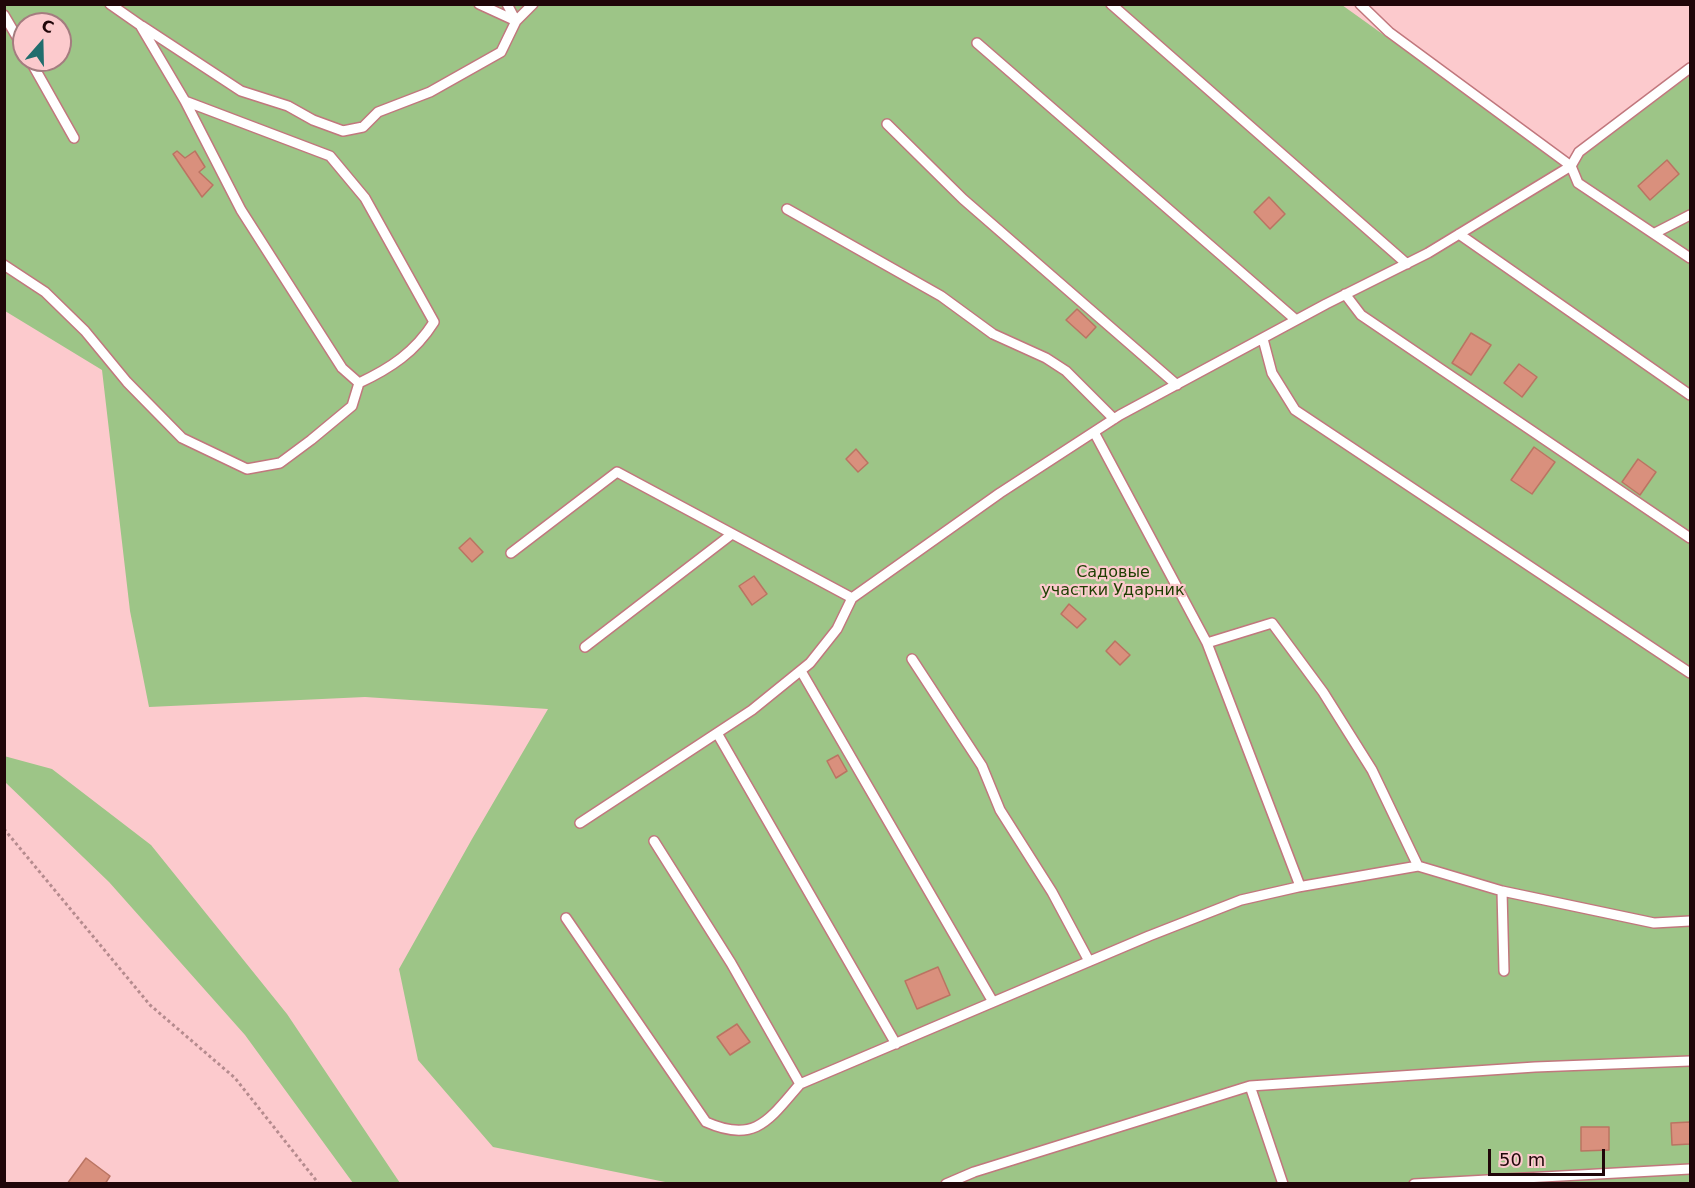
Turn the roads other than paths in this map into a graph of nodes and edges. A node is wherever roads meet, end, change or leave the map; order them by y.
1 (110, 4) edge
2 (479, 4) edge
3 (507, 4) edge
4 (533, 4) edge
5 (1111, 4) edge
6 (1360, 4) edge
7 (4, 15) edge
8 (516, 21) junction
9 (140, 25) junction
10 (12, 29) edge
11 (977, 43) dead end
12 (1690, 68) edge
13 (37, 72) edge
14 (185, 101) junction
15 (887, 124) dead end
16 (74, 138) dead end
17 (1571, 166) junction
18 (787, 209) dead end
19 (1690, 215) edge
20 (1655, 233) junction
21 (1459, 234) junction
22 (1690, 258) edge
23 (1407, 264) junction
24 (4, 265) edge
25 (1345, 294) junction
26 (1296, 320) junction
27 (1263, 339) junction
28 (359, 383) junction
29 (1177, 385) junction
30 (1690, 394) edge
31 (1114, 419) junction
32 (1094, 432) junction
33 (732, 534) junction
34 (1690, 538) edge
35 (511, 553) dead end
36 (852, 598) junction
37 (1207, 643) junction
38 (585, 648) dead end
39 (912, 659) dead end
40 (801, 671) junction
41 (1690, 673) edge
42 (717, 733) junction
43 (580, 823) dead end
44 (654, 841) dead end
45 (1418, 866) junction
46 (1300, 886) junction
47 (1502, 891) junction
48 (566, 918) dead end
49 (1690, 921) edge
50 (1089, 961) junction
51 (1504, 971) dead end
52 (993, 1002) junction
53 (896, 1044) junction
54 (1690, 1061) edge
55 (800, 1084) junction
56 (1250, 1086) junction
57 (1690, 1169) edge
58 (1283, 1183) edge
59 (946, 1184) edge
60 (1414, 1184) edge

1 - 9 lane
2 - 8 lane
3 - 8 lane
4 - 8 lane
5 - 23 lane
6 - 17 lane
7 - 10 lane
8 - 9 lane
9 - 14 lane
11 - 26 lane
12 - 17 lane
13 - 16 lane
14 - 28 lane
14 - 28 lane
15 - 29 lane
17 - 20 lane
17 - 21 lane
18 - 31 lane
19 - 20 lane
20 - 22 lane
21 - 23 lane
21 - 30 lane
23 - 25 lane
24 - 28 lane
25 - 26 lane
25 - 34 lane
26 - 27 lane
27 - 29 lane
27 - 41 lane
29 - 31 lane
31 - 32 lane
32 - 36 lane
32 - 37 lane
33 - 35 lane
33 - 36 lane
33 - 38 lane
36 - 40 lane
37 - 45 lane
37 - 46 lane
39 - 50 lane
40 - 42 lane
40 - 52 lane
42 - 43 lane
42 - 53 lane
44 - 55 lane
45 - 46 lane
45 - 47 lane
46 - 50 lane
47 - 49 lane
47 - 51 lane
48 - 55 lane
50 - 52 lane
52 - 53 lane
53 - 55 lane
54 - 56 lane
56 - 58 lane
56 - 59 lane
57 - 60 lane

